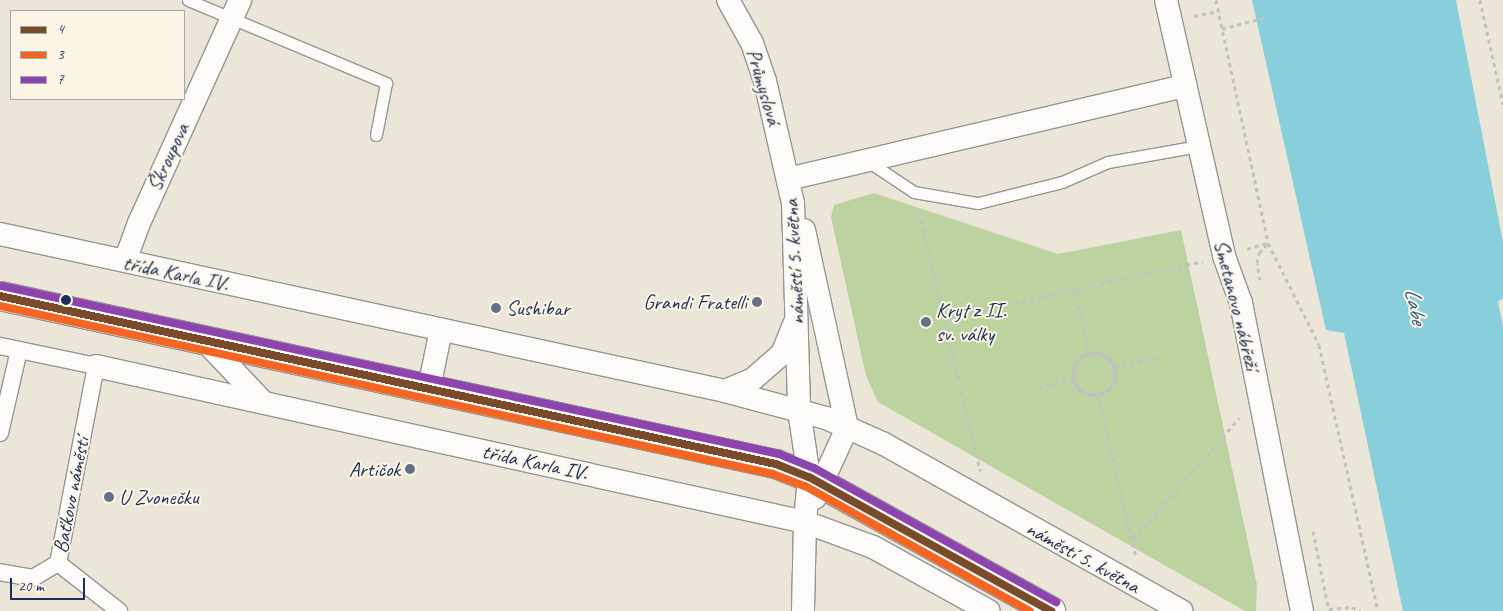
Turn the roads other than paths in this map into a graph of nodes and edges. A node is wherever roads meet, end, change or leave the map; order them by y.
1 (188, 0) edge
2 (728, 0) edge
3 (1166, 0) edge
4 (236, 10) edge
5 (1185, 86) junction
6 (376, 136) dead end
7 (1199, 146) junction
8 (869, 162) junction
9 (788, 179) junction
10 (793, 202) junction
11 (0, 234) edge
12 (125, 261) junction
13 (0, 296) edge
14 (798, 312) junction
15 (441, 330) junction
16 (204, 340) junction
17 (0, 346) edge
18 (19, 350) junction
19 (96, 366) junction
20 (429, 388) junction
21 (725, 391) junction
22 (264, 403) junction
23 (799, 410) junction
24 (826, 418) joint
25 (847, 428) junction
26 (0, 433) edge
27 (816, 480) junction
28 (805, 522) junction
29 (58, 563) junction
30 (0, 572) edge
31 (119, 611) edge
32 (803, 611) edge
33 (989, 611) edge
34 (1051, 611) edge
35 (1181, 611) edge
36 (1302, 611) edge

1 - 4 lane
2 - 9 street, Průmyslová
3 - 5 street, Smetanovo nábřeží
4 - 6 lane
4 - 12 street, Škroupova
5 - 7 street, Smetanovo nábřeží
5 - 8 street, náměstí 5. května
7 - 8 lane
7 - 36 street, Smetanovo nábřeží
8 - 9 street, náměstí 5. května
9 - 10 street, náměstí 5. května
10 - 14 street, náměstí 5. května
10 - 25 street, náměstí 5. května
11 - 12 street, třída Karla IV.
12 - 15 street, třída Karla IV.
13 - 16 street
14 - 21 street, náměstí 5. května
14 - 23 street, náměstí 5. května
15 - 20 street
15 - 21 street, třída Karla IV.
16 - 20 street
16 - 22 street
17 - 18 street, třída Karla IV.
18 - 19 street, třída Karla IV.
18 - 26 street
19 - 22 street, třída Karla IV.
19 - 29 street, Baťkovo náměstí
20 - 27 street
21 - 23 street, třída Karla IV.
22 - 28 street, třída Karla IV.
23 - 24 street, třída Karla IV.
23 - 27 street, náměstí 5. května
24 - 25 street, náměstí 5. května
25 - 27 street
25 - 35 street, náměstí 5. května
27 - 28 street
27 - 34 street
28 - 32 street
28 - 33 street
29 - 30 street, Baťkovo náměstí
29 - 31 street

